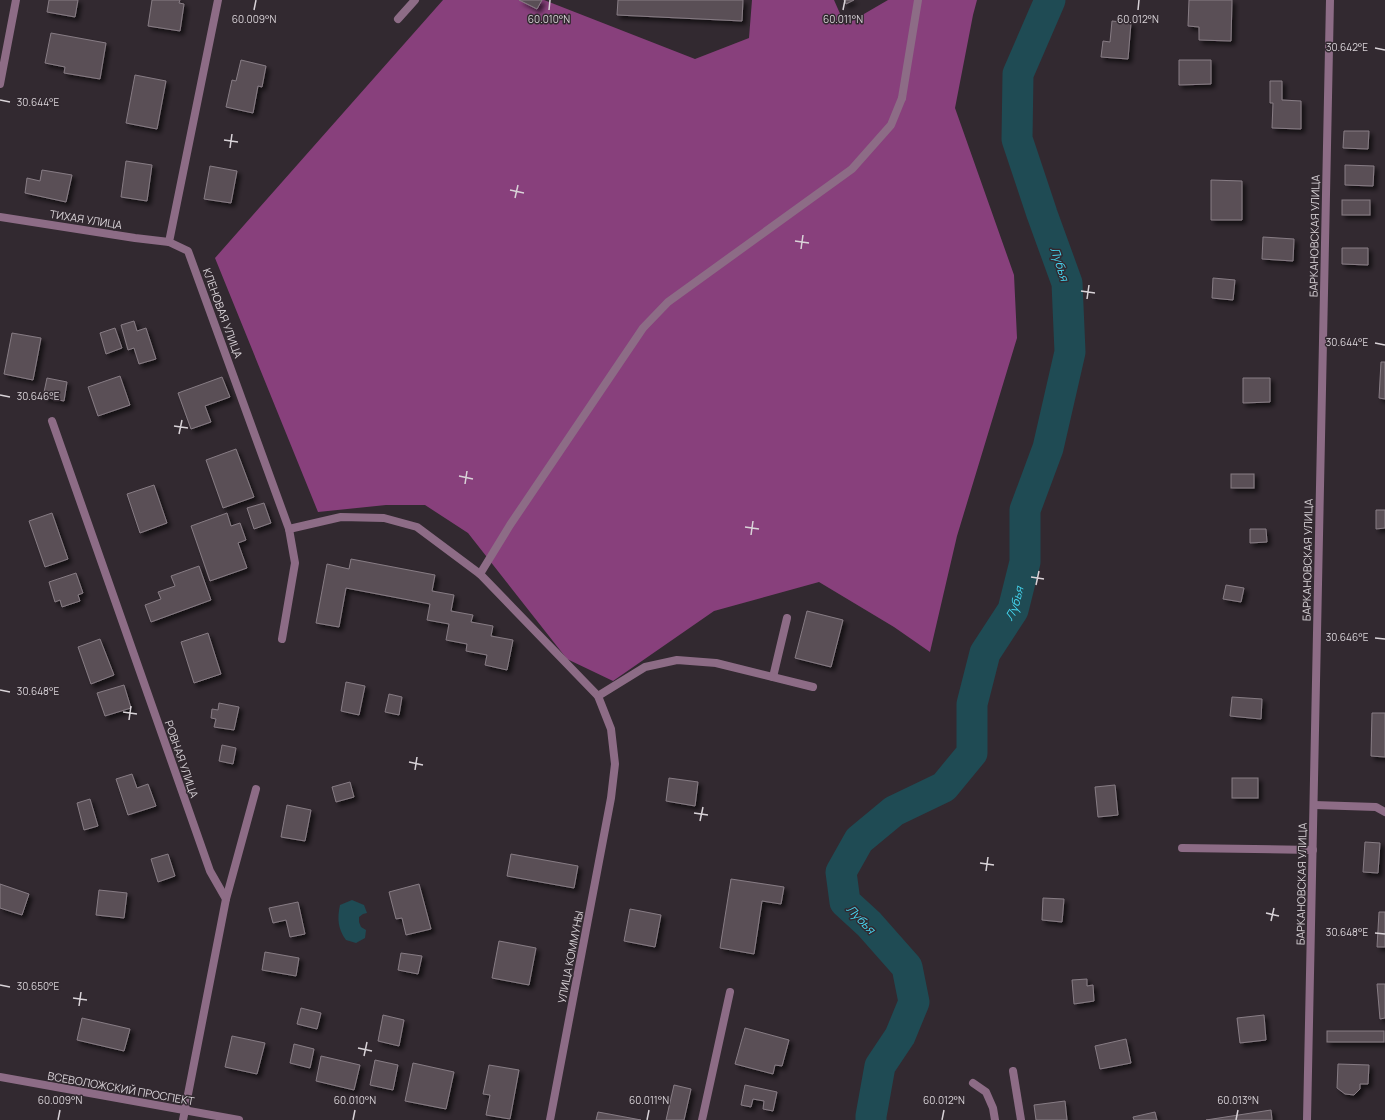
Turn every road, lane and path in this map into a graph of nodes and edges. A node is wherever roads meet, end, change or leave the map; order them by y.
1 (16, 0) edge
2 (218, 0) edge
3 (415, 0) edge
4 (918, 0) edge
5 (1330, 0) edge
6 (398, 19) dead end
7 (0, 84) edge
8 (0, 217) edge
9 (169, 242) junction
10 (52, 421) dead end
11 (289, 529) junction
12 (480, 574) junction
13 (787, 618) dead end
14 (282, 640) dead end
15 (773, 677) junction
16 (813, 687) dead end
17 (598, 696) junction
18 (256, 789) dead end
19 (1314, 805) junction
20 (1385, 812) edge
21 (1182, 848) dead end
22 (1313, 850) junction
23 (226, 899) junction
24 (730, 992) dead end
25 (1013, 1071) dead end
26 (0, 1077) edge
27 (973, 1083) dead end
28 (185, 1110) junction
29 (183, 1120) edge
30 (239, 1120) edge
31 (550, 1120) edge
32 (702, 1120) edge
33 (995, 1120) edge
34 (1021, 1120) edge
35 (1307, 1120) edge

1 - 7 street
2 - 9 street
3 - 6 street
4 - 12 street
5 - 19 street, БАРКАНОВСКАЯ УЛИЦА
8 - 9 street, ТИХАЯ УЛИЦА
9 - 11 street, КЛЕНОВАЯ УЛИЦА
10 - 23 street, РОВНАЯ УЛИЦА
11 - 12 street
11 - 14 street, КЛЕНОВАЯ УЛИЦА
12 - 17 street
13 - 15 street
15 - 16 street
15 - 17 street
17 - 31 street, УЛИЦА КОММУНЫ
18 - 23 street
19 - 20 street
19 - 22 street, БАРКАНОВСКАЯ УЛИЦА
21 - 22 street
22 - 35 street, БАРКАНОВСКАЯ УЛИЦА
23 - 28 street
24 - 32 street
25 - 34 street
26 - 28 street, ВСЕВОЛОЖСКИЙ ПРОСПЕКТ
27 - 33 street
28 - 29 street
28 - 30 street, ВСЕВОЛОЖСКИЙ ПРОСПЕКТ

